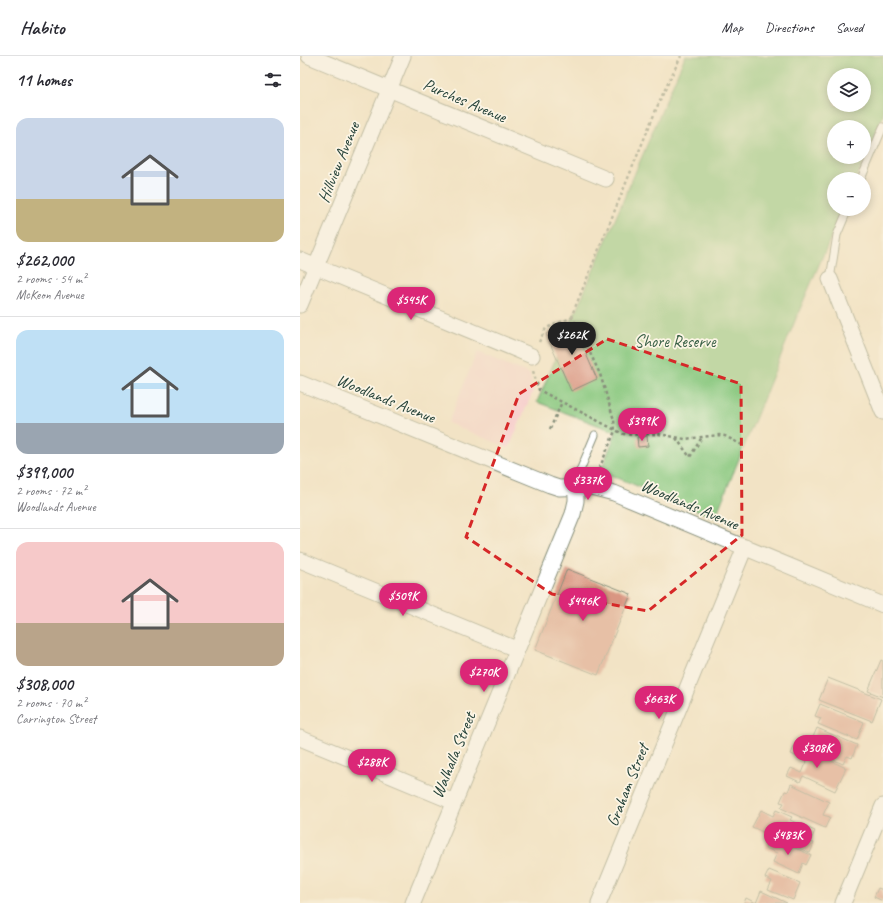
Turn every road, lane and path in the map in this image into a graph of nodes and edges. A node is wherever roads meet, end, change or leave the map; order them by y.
1 (309, 56) edge
2 (403, 56) edge
3 (681, 56) edge
4 (389, 89) junction
5 (883, 127) edge
6 (864, 172) edge
7 (606, 179) dead end
8 (845, 216) edge
9 (300, 260) edge
10 (316, 267) junction
11 (830, 279) joint
12 (300, 305) edge
13 (573, 317) junction
14 (539, 342) dead end
15 (532, 356) dead end
16 (533, 371) dead end
17 (300, 383) edge
18 (562, 402) junction
19 (883, 412) edge
20 (550, 429) dead end
21 (615, 431) junction
22 (595, 435) dead end
23 (676, 437) junction
24 (702, 437) junction
25 (742, 445) dead end
26 (576, 487) junction
27 (591, 487) junction
28 (744, 548) junction
29 (300, 560) edge
30 (883, 605) edge
31 (516, 649) junction
32 (300, 738) edge
33 (454, 802) junction
34 (883, 806) edge
35 (413, 903) edge
36 (599, 903) edge
37 (843, 903) edge

1 - 4 street, Purches Avenue
2 - 4 street, Hillview Avenue
3 - 13 path
4 - 7 street, Purches Avenue
4 - 10 street, Hillview Avenue
5 - 6 lane
8 - 11 lane
9 - 10 street
10 - 12 street, Hillview Avenue
10 - 15 street
11 - 19 street
13 - 14 path
13 - 21 path
16 - 18 path
17 - 26 street, Woodlands Avenue
18 - 20 path
18 - 21 path
21 - 23 path
21 - 27 path
22 - 26 lane
23 - 24 path
23 - 24 path
24 - 25 path
26 - 27 street, Woodlands Avenue
26 - 31 street, Walhalla Street
27 - 28 street, Woodlands Avenue
28 - 30 street, Woodlands Avenue
28 - 36 street, Graham Street
29 - 31 street
31 - 33 street, Walhalla Street
32 - 33 street
33 - 35 street, Walhalla Street
34 - 37 street

